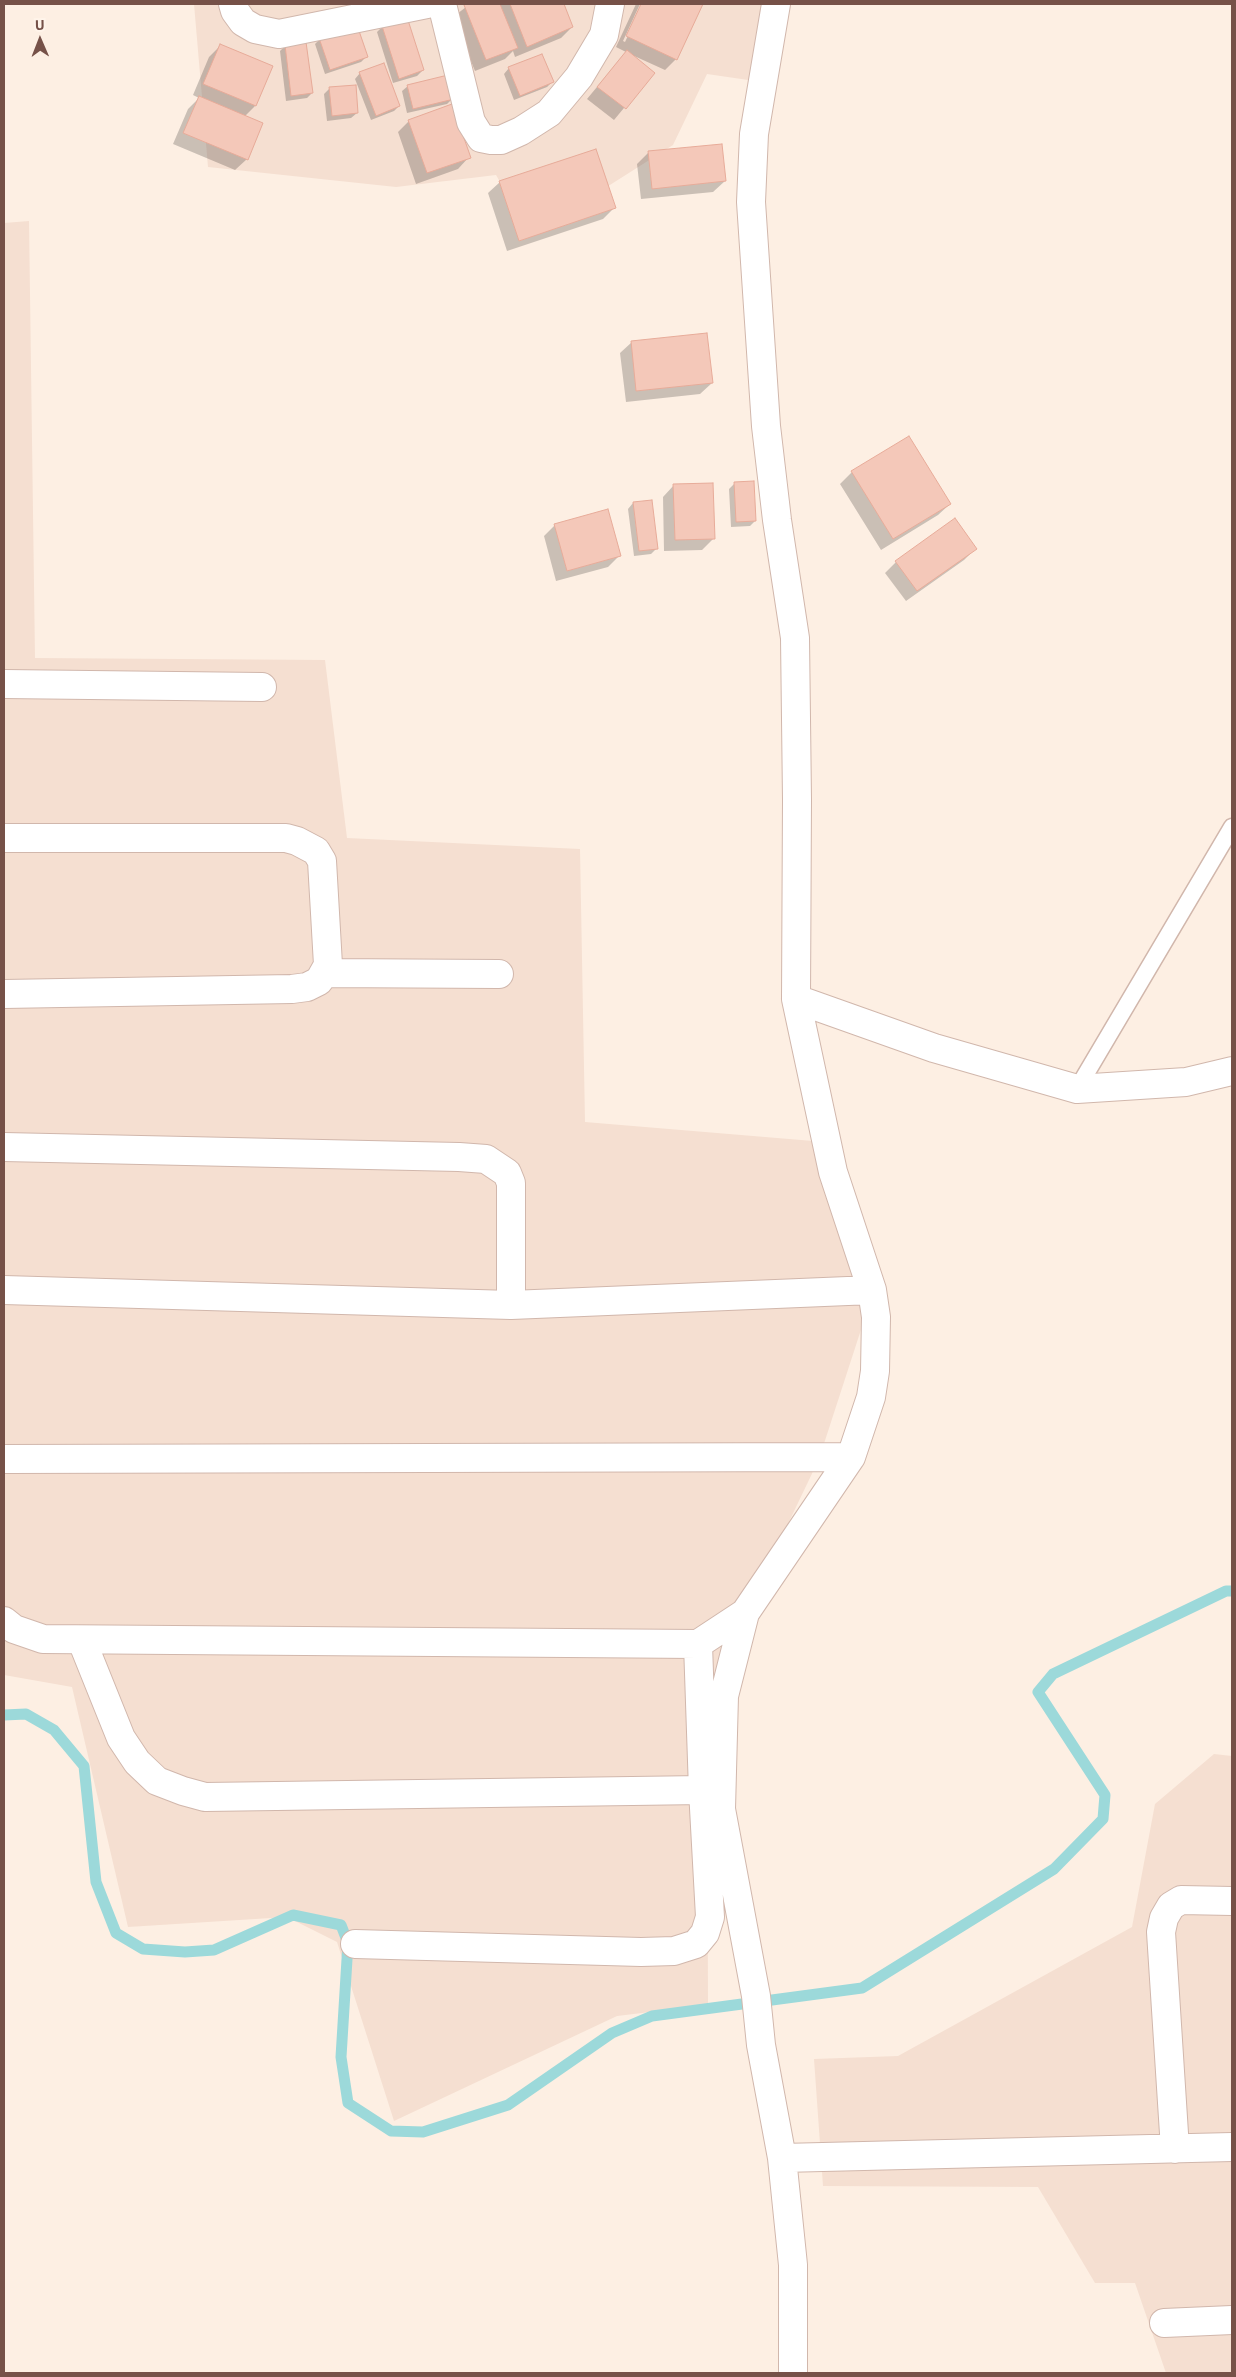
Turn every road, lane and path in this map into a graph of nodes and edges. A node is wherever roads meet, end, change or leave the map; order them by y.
1 (233, 4) edge
2 (426, 4) edge
3 (442, 4) edge
4 (610, 4) edge
5 (776, 4) edge
6 (4, 684) edge
7 (262, 688) dead end
8 (1232, 828) edge
9 (4, 838) edge
10 (324, 973) junction
11 (499, 974) dead end
12 (4, 994) edge
13 (796, 999) junction
14 (1232, 1071) edge
15 (1077, 1089) junction
16 (4, 1147) edge
17 (4, 1290) edge
18 (872, 1290) junction
19 (512, 1305) junction
20 (851, 1457) junction
21 (4, 1459) edge
22 (745, 1614) junction
23 (4, 1621) edge
24 (82, 1640) junction
25 (698, 1644) junction
26 (703, 1790) junction
27 (1232, 1901) edge
28 (355, 1944) dead end
29 (1232, 2147) edge
30 (1175, 2149) junction
31 (782, 2158) junction
32 (1232, 2320) edge
33 (1164, 2323) dead end
34 (793, 2373) edge

1 - 2 street
3 - 4 street
5 - 13 street
6 - 7 street
8 - 15 lane
9 - 10 street
10 - 11 street
10 - 12 street
13 - 15 street
13 - 18 street
14 - 15 street
16 - 19 street
17 - 19 street
18 - 19 street
18 - 20 street
20 - 21 street
20 - 22 street
22 - 25 street
22 - 31 street
23 - 24 street
24 - 25 street
24 - 26 street
25 - 26 street
26 - 28 street
27 - 30 street
29 - 30 street
30 - 31 street
31 - 34 street
32 - 33 street

